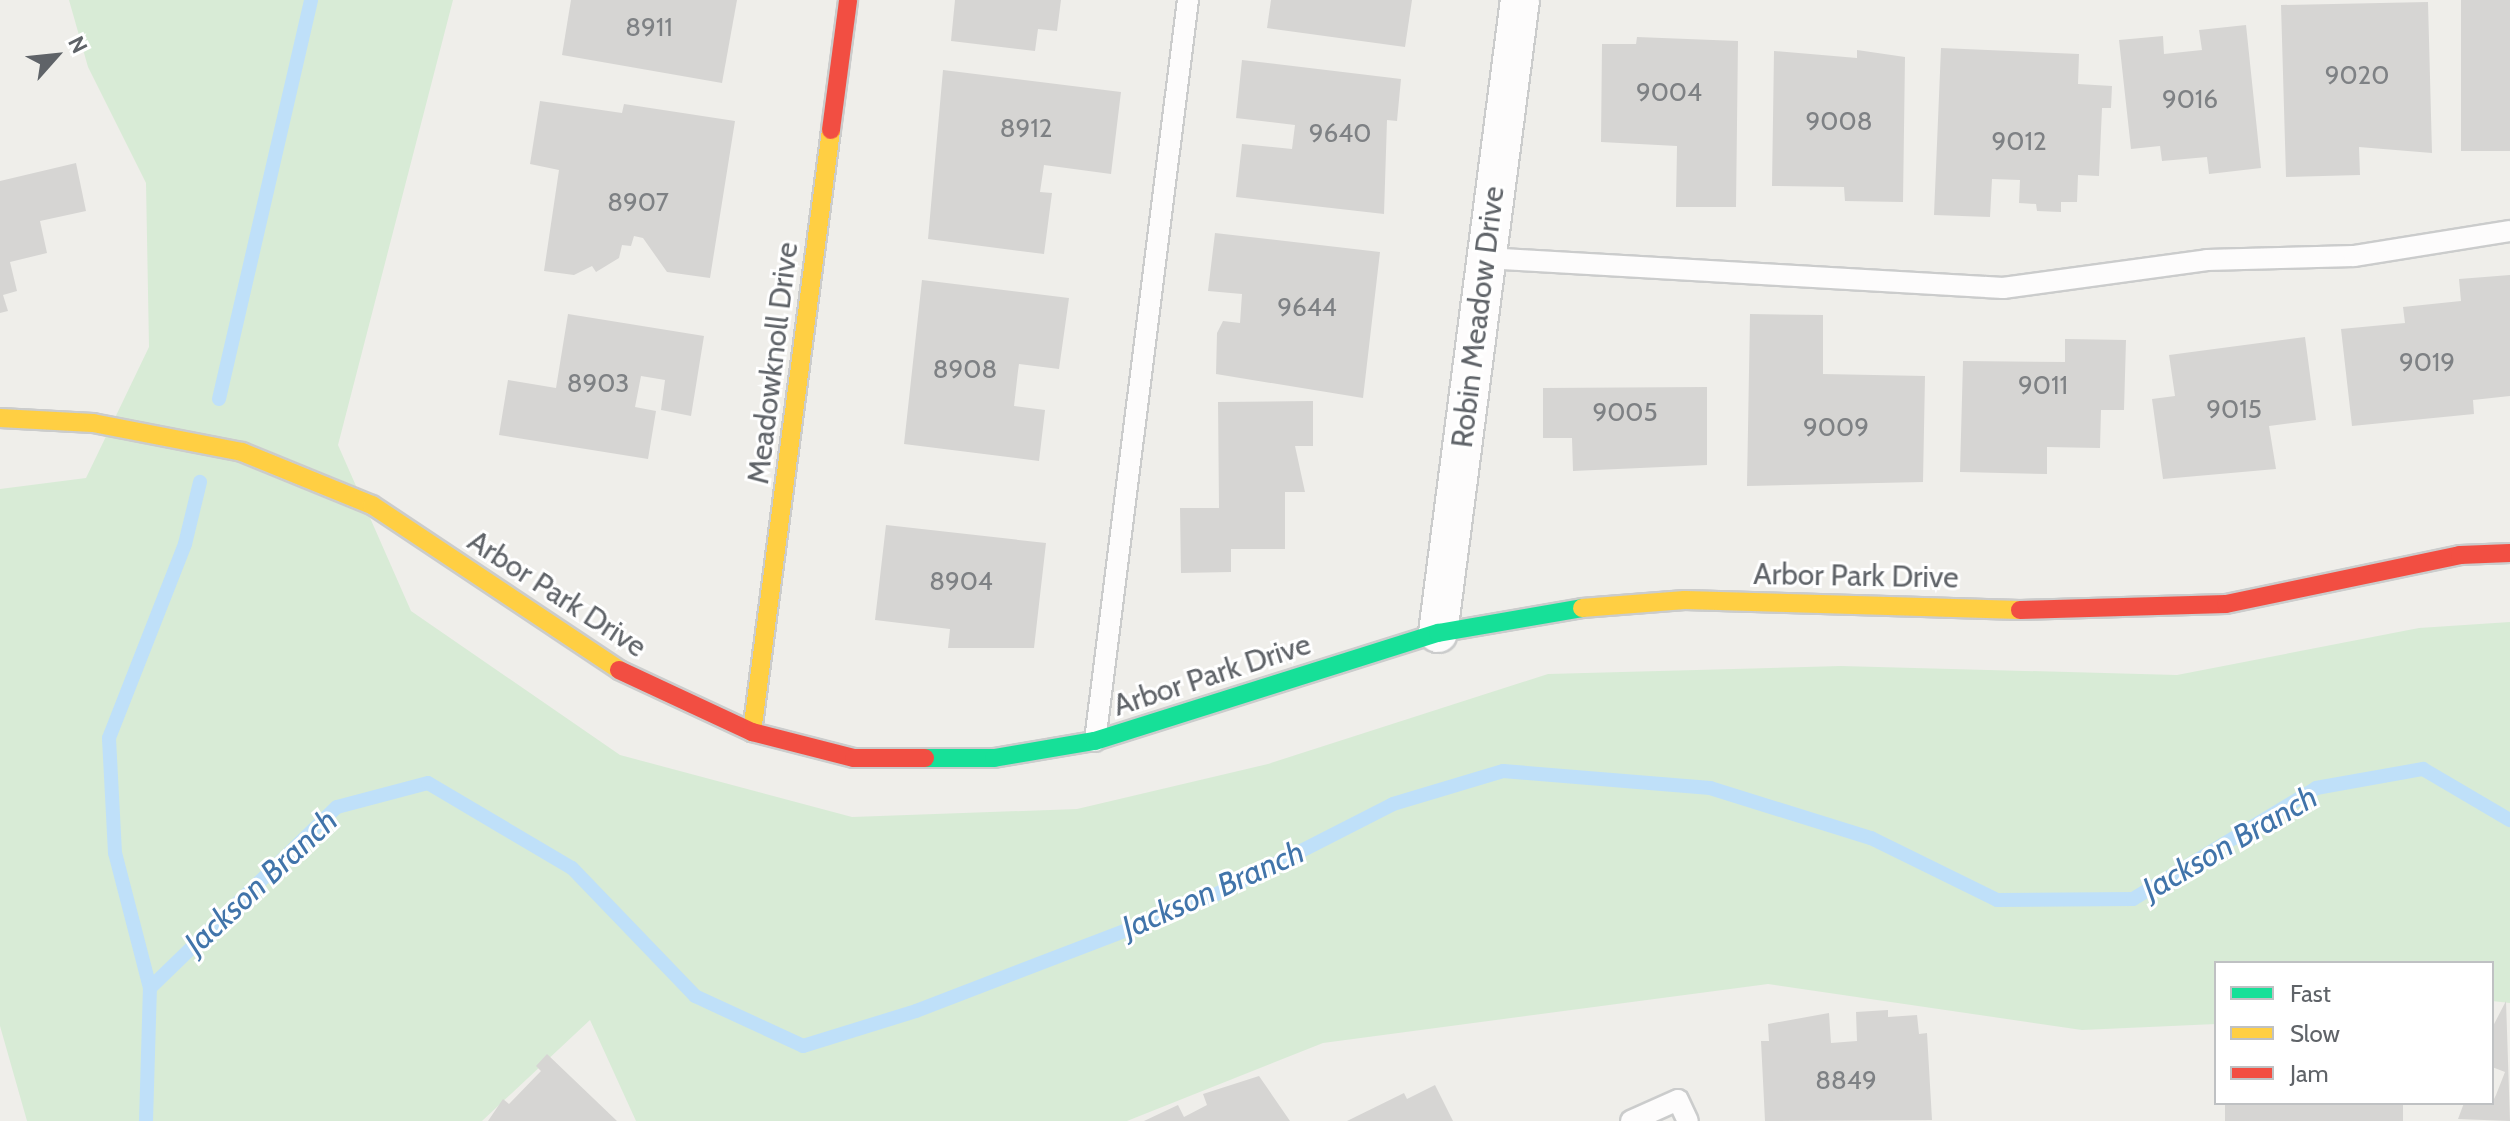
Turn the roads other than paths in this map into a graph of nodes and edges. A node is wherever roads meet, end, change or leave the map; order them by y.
1 (848, 0) edge
2 (1188, 0) edge
3 (1520, 0) edge
4 (2510, 231) edge
5 (1485, 258) junction
6 (0, 418) edge
7 (2510, 553) edge
8 (1438, 633) junction
9 (752, 732) junction
10 (1095, 741) junction
11 (1631, 1121) edge
12 (1688, 1121) edge

1 - 9 street, Meadowknoll Drive
2 - 10 lane
3 - 5 street, Robin Meadow Drive
4 - 5 lane
5 - 8 street, Robin Meadow Drive
6 - 9 street, Arbor Park Drive
7 - 8 street, Arbor Park Drive
8 - 10 street, Arbor Park Drive
9 - 10 street, Arbor Park Drive
11 - 12 lane

